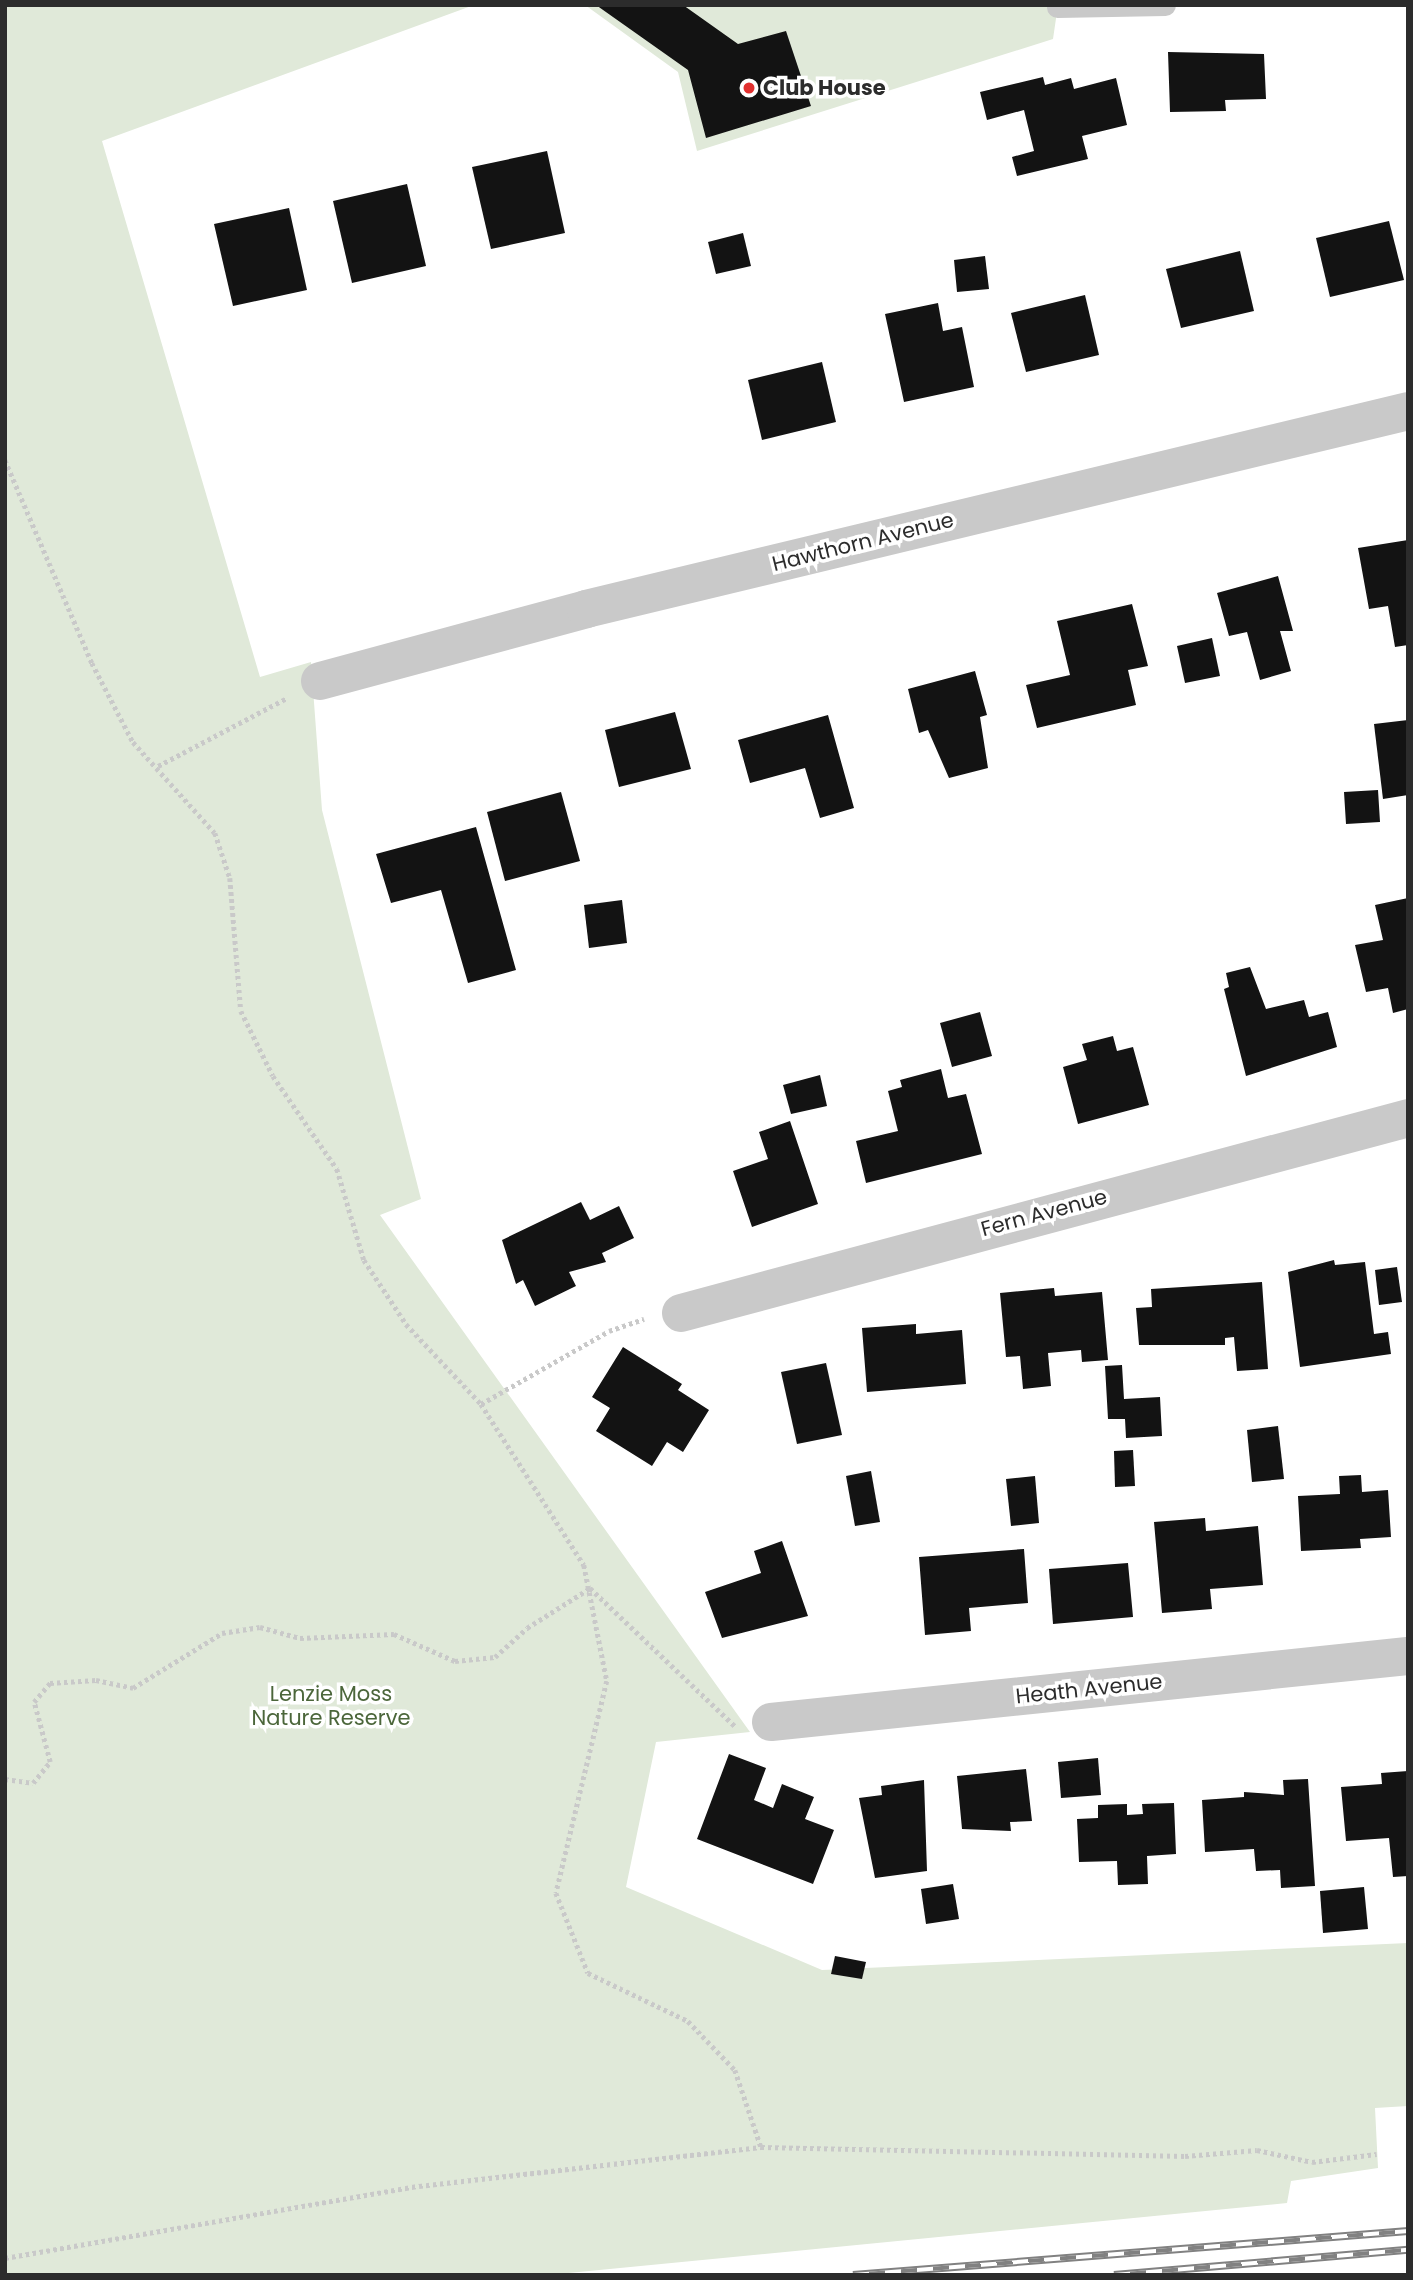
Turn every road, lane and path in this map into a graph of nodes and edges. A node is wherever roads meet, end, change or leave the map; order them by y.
1 (1165, 5) edge
2 (1057, 7) dead end
3 (1408, 411) edge
4 (5, 460) edge
5 (320, 681) joint
6 (158, 766) junction
7 (1408, 1118) edge
8 (681, 1313) joint
9 (481, 1404) junction
10 (590, 1588) junction
11 (1408, 1656) edge
12 (771, 1722) joint
13 (5, 1779) edge
14 (761, 2147) junction
15 (1377, 2154) dead end
16 (5, 2258) edge

1 - 2 lane
3 - 5 street, Hawthorn Avenue
4 - 6 path
5 - 6 path
6 - 9 path
7 - 8 street, Fern Avenue
8 - 9 path
9 - 10 path
10 - 12 path
10 - 13 path
10 - 14 path
11 - 12 street, Heath Avenue
14 - 15 path
14 - 16 path

